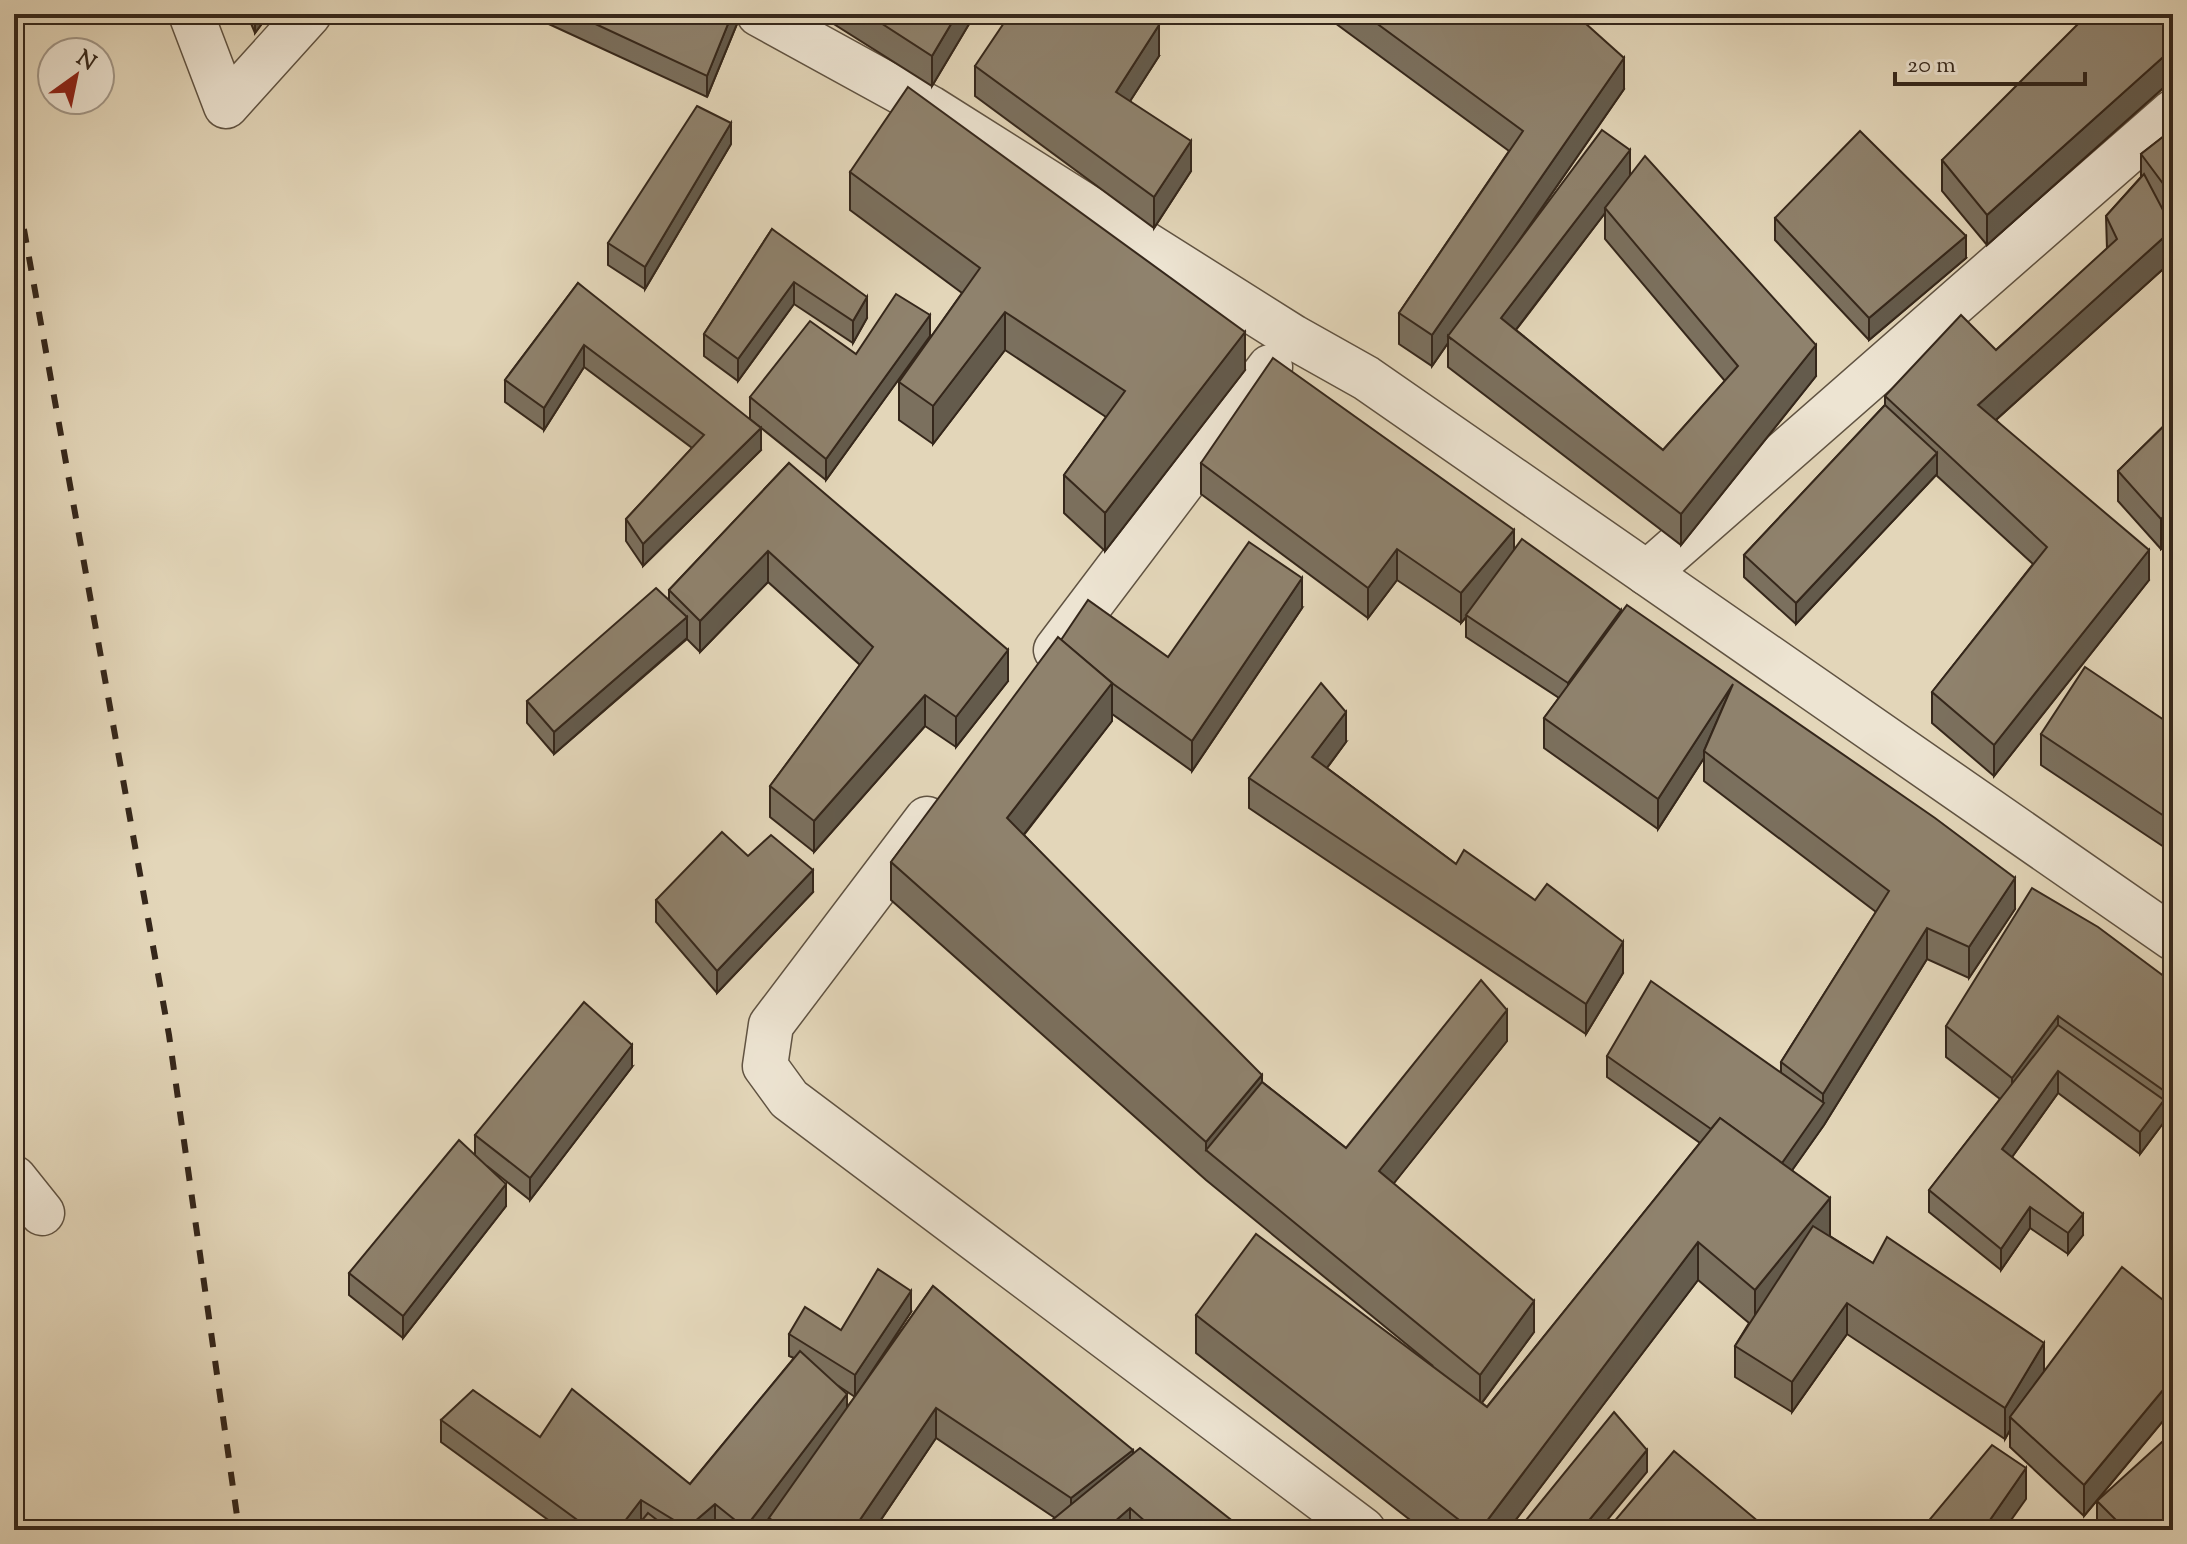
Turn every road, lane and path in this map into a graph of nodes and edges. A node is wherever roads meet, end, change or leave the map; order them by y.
1 (191, 14) edge
2 (309, 14) edge
3 (759, 14) edge
4 (2173, 112) edge
5 (1293, 337) junction
6 (1647, 573) junction
7 (1032, 681) edge
8 (955, 783) edge
9 (2173, 938) edge
10 (14, 1178) edge
11 (42, 1213) dead end
12 (1363, 1530) edge

1 - 2 street
3 - 5 street
4 - 6 street
5 - 6 street
5 - 7 street
6 - 9 street
8 - 12 street
10 - 11 street

